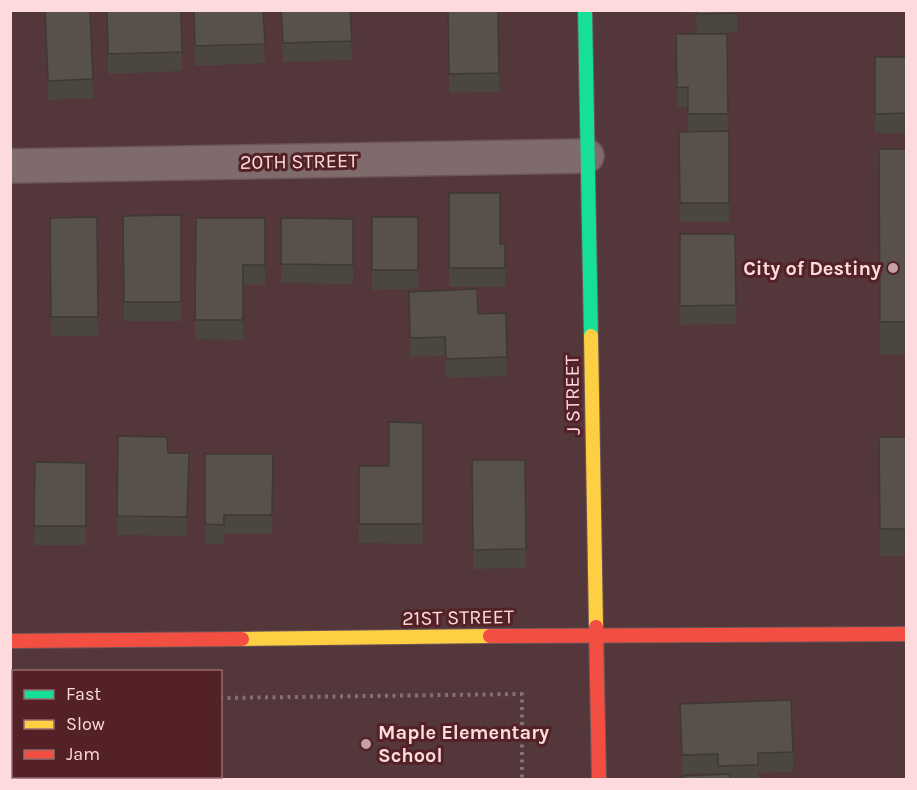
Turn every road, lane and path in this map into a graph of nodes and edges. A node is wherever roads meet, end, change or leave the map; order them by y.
1 (585, 10) edge
2 (587, 156) junction
3 (10, 166) edge
4 (906, 634) edge
5 (596, 635) junction
6 (10, 641) edge
7 (222, 698) edge
8 (522, 780) edge
9 (599, 780) edge

1 - 2 street, J STREET
2 - 3 street, 20TH STREET
2 - 5 street, J STREET
4 - 5 street, 21ST STREET
5 - 6 street, 21ST STREET
5 - 9 street, J STREET
7 - 8 path

